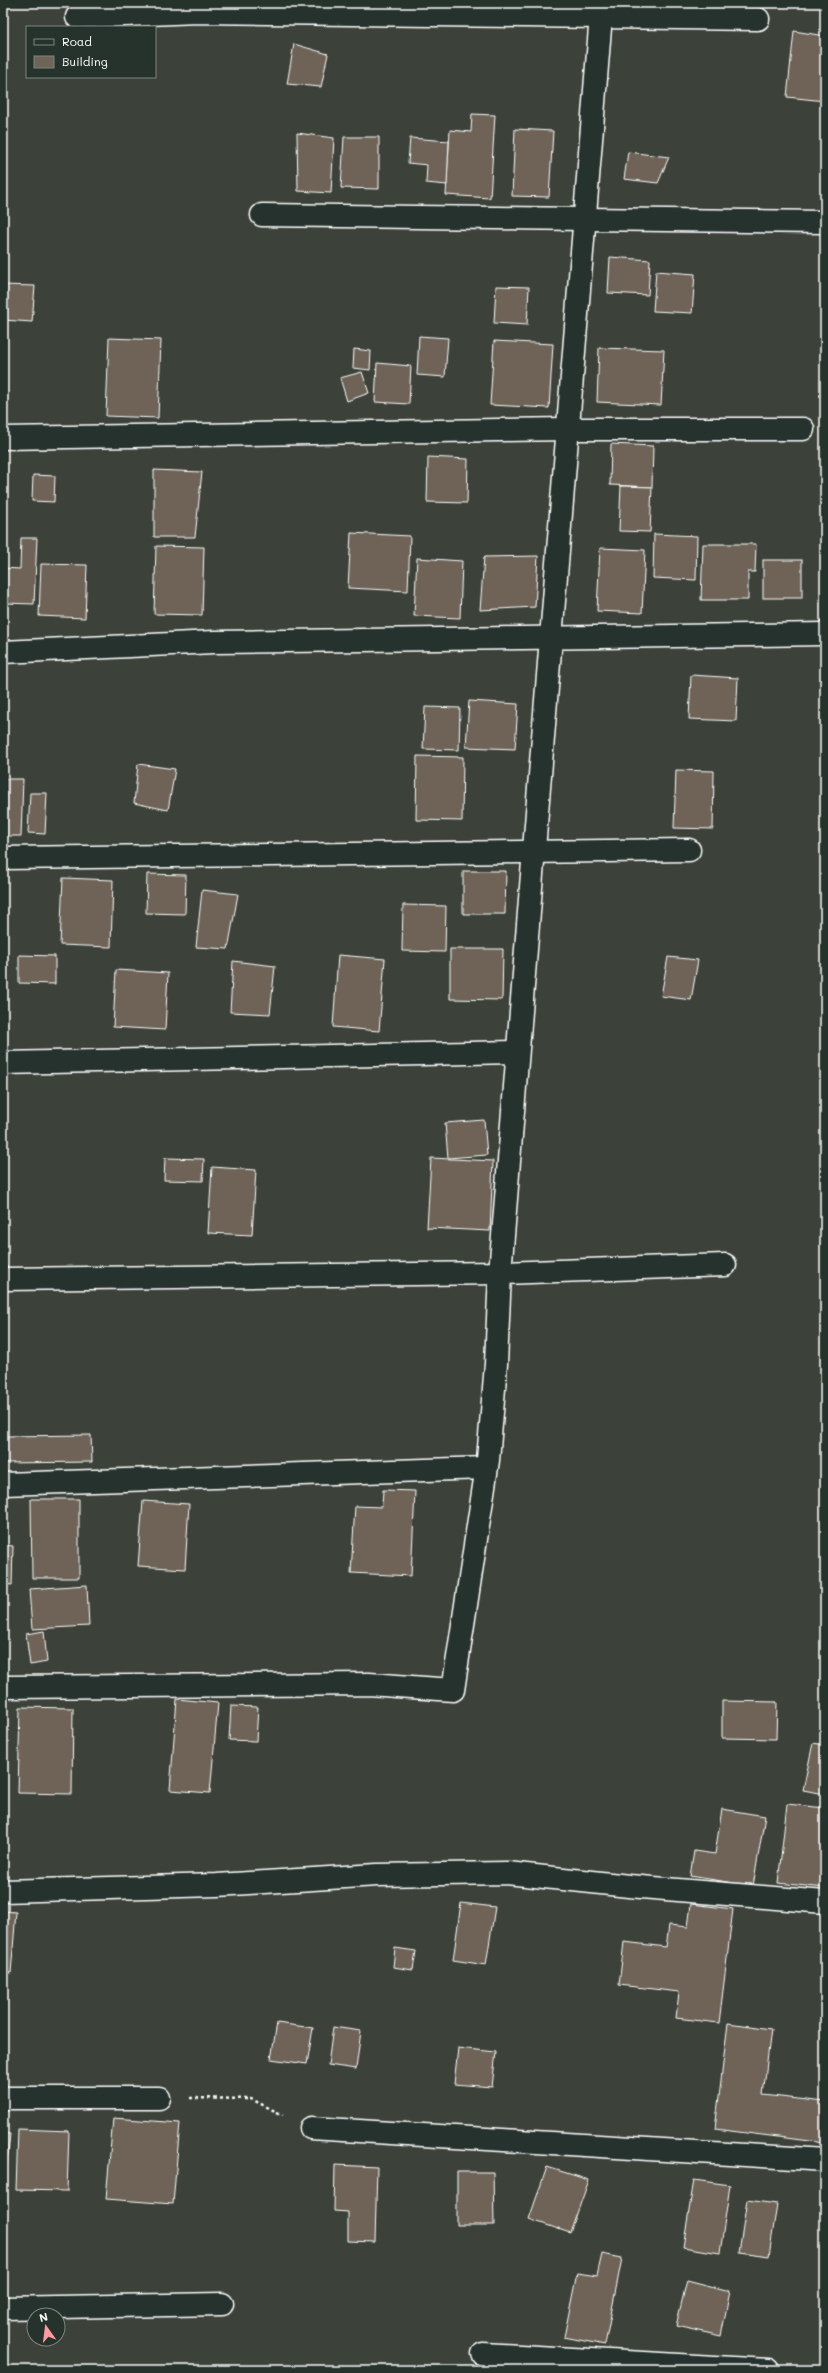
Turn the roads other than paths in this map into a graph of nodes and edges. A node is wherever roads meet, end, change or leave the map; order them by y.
1 (602, 10) edge
2 (77, 17) dead end
3 (758, 19) dead end
4 (262, 215) dead end
5 (585, 218) junction
6 (825, 222) edge
7 (568, 429) junction
8 (803, 430) dead end
9 (3, 438) edge
10 (825, 634) edge
11 (550, 639) junction
12 (3, 652) edge
13 (689, 850) dead end
14 (533, 851) junction
15 (3, 858) edge
16 (517, 1052) junction
17 (3, 1063) edge
18 (725, 1265) dead end
19 (500, 1273) junction
20 (3, 1279) edge
21 (486, 1468) junction
22 (3, 1484) edge
23 (3, 1687) edge
24 (3, 1891) edge
25 (825, 1902) edge
26 (3, 2098) edge
27 (159, 2098) road end
28 (310, 2128) road end
29 (825, 2160) edge
30 (222, 2304) dead end
31 (3, 2308) edge
32 (483, 2354) dead end
33 (768, 2370) edge

1 - 2 street
1 - 3 street
1 - 5 street
4 - 5 street
5 - 6 street
5 - 7 street
7 - 8 street
7 - 9 street
7 - 11 street
10 - 11 street
11 - 12 street
11 - 14 street
13 - 14 street
14 - 15 street
14 - 16 street
16 - 17 street
16 - 19 street
18 - 19 street
19 - 20 street
19 - 21 street
21 - 22 street
21 - 23 street
24 - 25 street
26 - 27 street
28 - 29 street
30 - 31 street
32 - 33 street

